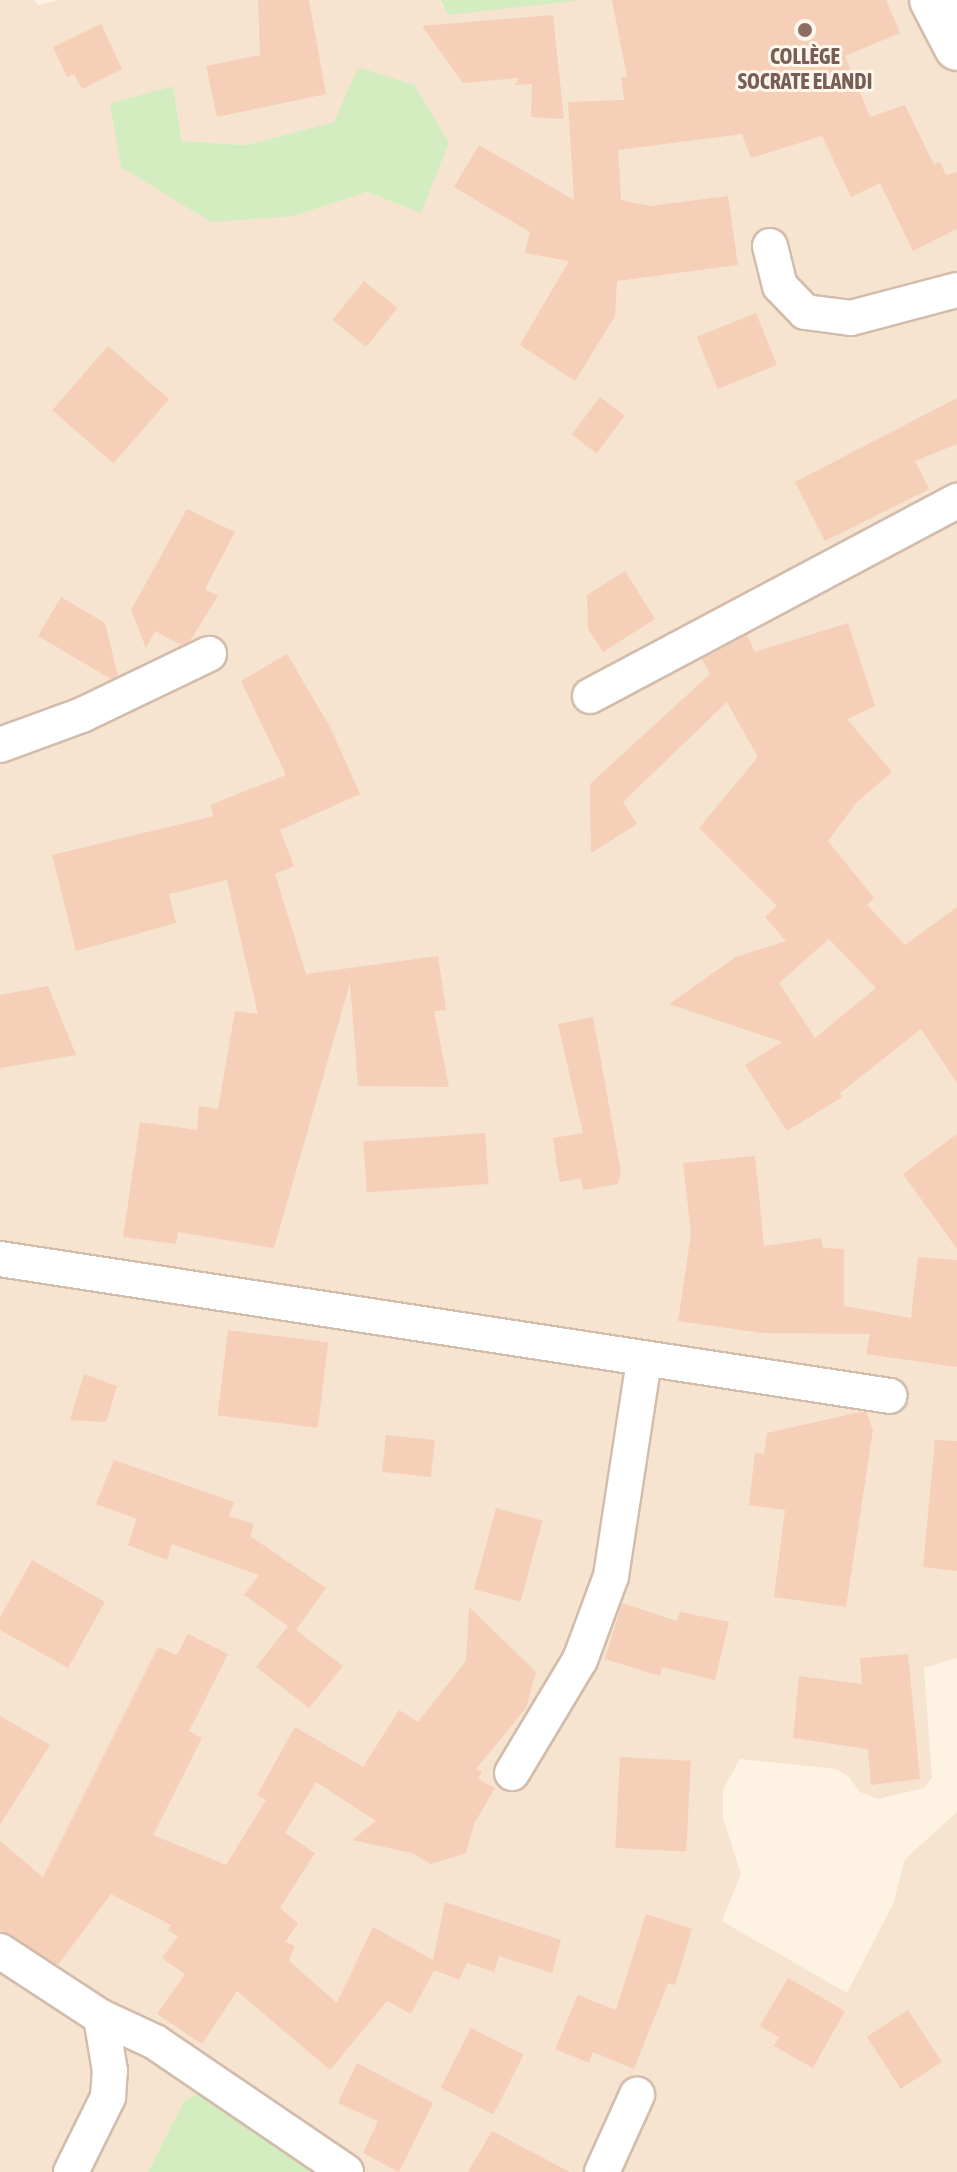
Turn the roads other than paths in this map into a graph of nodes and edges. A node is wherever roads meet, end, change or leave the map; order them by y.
1 (932, 0) edge
2 (957, 48) edge
3 (770, 246) dead end
4 (957, 290) edge
5 (957, 501) edge
6 (209, 654) dead end
7 (590, 696) dead end
8 (0, 745) edge
9 (0, 1259) edge
10 (644, 1361) junction
11 (890, 1396) dead end
12 (512, 1773) dead end
13 (0, 1951) edge
14 (101, 2017) junction
15 (637, 2095) dead end
16 (71, 2172) edge
17 (346, 2172) edge
18 (602, 2172) edge

1 - 2 main road
3 - 4 street
5 - 7 street
6 - 8 street
9 - 10 street
10 - 11 street
10 - 12 street
13 - 14 street
14 - 16 street
14 - 17 street
15 - 18 street

